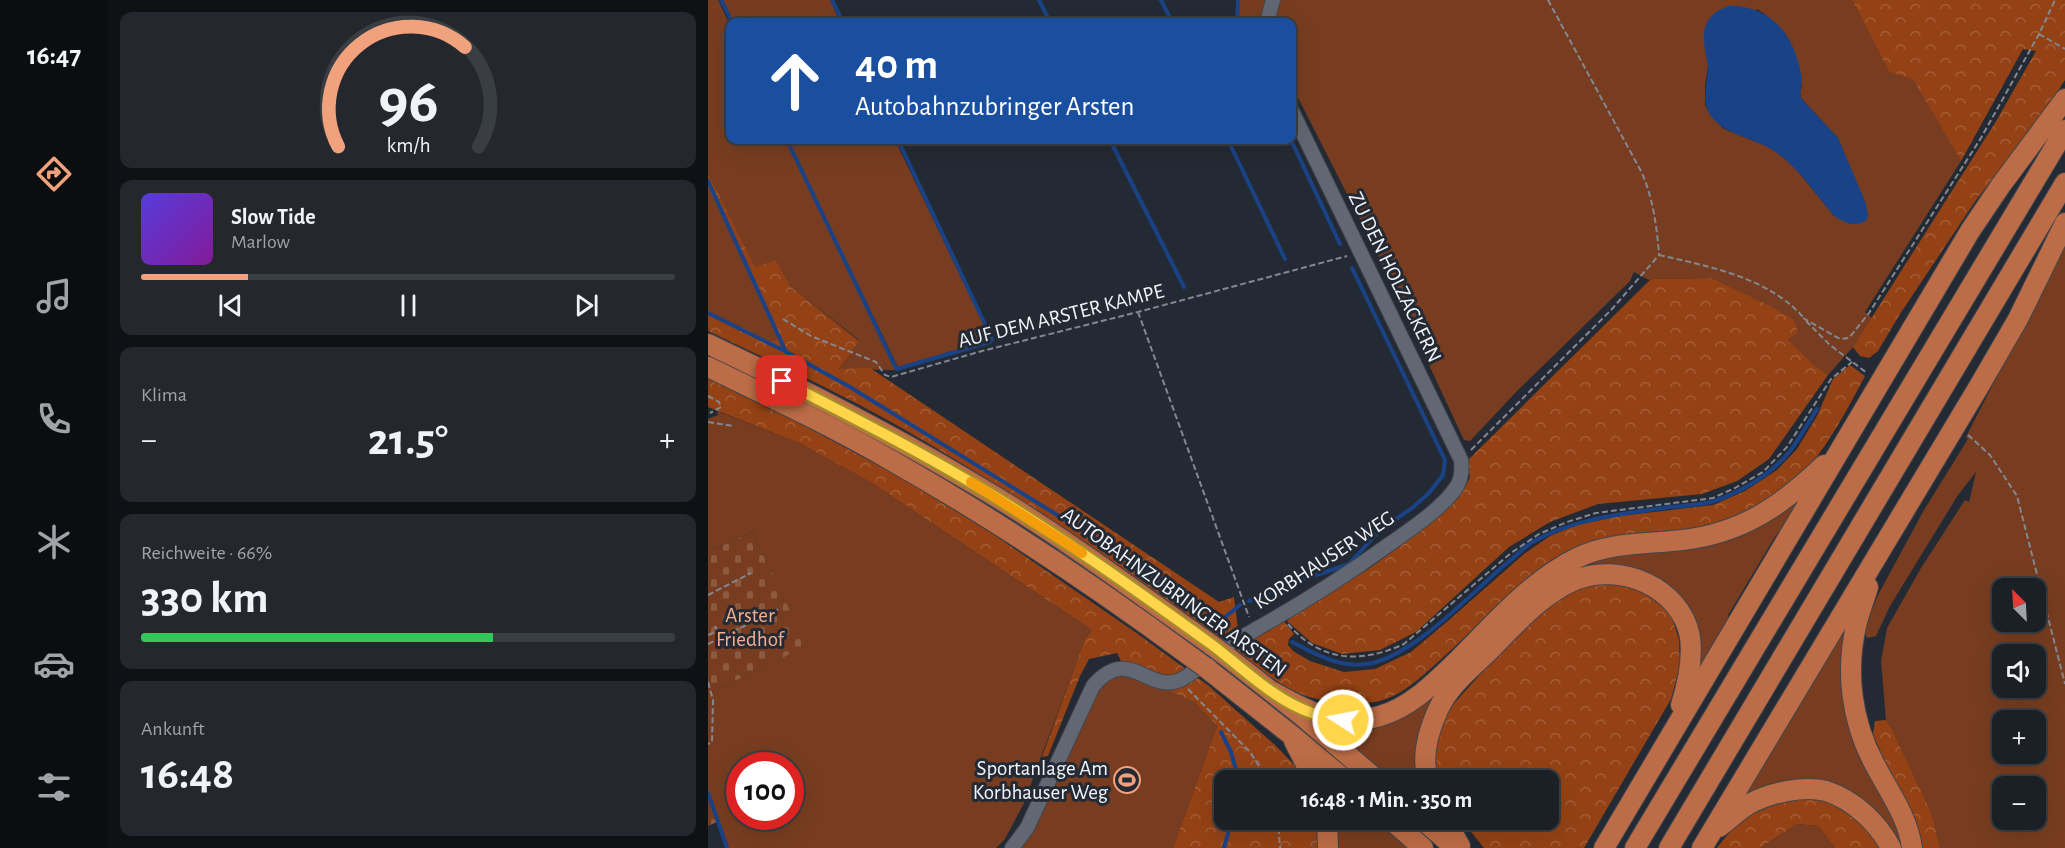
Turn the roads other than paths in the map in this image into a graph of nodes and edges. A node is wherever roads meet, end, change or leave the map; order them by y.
1 (1273, 1) edge
2 (1268, 18) edge
3 (2065, 99) edge
4 (1296, 119) edge
5 (2065, 130) edge
6 (2065, 183) edge
7 (2065, 223) edge
8 (708, 344) edge
9 (708, 366) edge
10 (1840, 450) junction
11 (1461, 460) joint
12 (1878, 556) junction
13 (1273, 692) junction
14 (1675, 728) junction
15 (1290, 734) junction
16 (1309, 770) edge
17 (1333, 770) edge
18 (1365, 770) edge
19 (1426, 770) edge
20 (1327, 830) edge
21 (1403, 830) edge
22 (1435, 830) edge
23 (1451, 830) edge
24 (1706, 841) edge
25 (1012, 848) edge
26 (1328, 848) edge
27 (1423, 848) edge
28 (1455, 848) edge
29 (1462, 848) edge
30 (1604, 848) edge
31 (1635, 848) edge
32 (1669, 848) edge
33 (1891, 848) edge
34 (1912, 848) edge

1 - 2 lane
3 - 10 highway
4 - 11 lane, ZU DEN HOLZACKERN
5 - 31 highway
6 - 32 highway
7 - 12 highway
8 - 13 highway, AUTOBAHNZUBRINGER ARSTEN
9 - 15 highway, AUTOBAHNZUBRINGER ARSTEN
10 - 13 highway
10 - 14 highway
11 - 25 lane, KORBHAUSER WEG
12 - 24 highway
12 - 34 highway
13 - 18 highway, AUTOBAHNZUBRINGER ARSTEN
14 - 19 highway
14 - 30 highway
15 - 16 highway
15 - 17 highway, AUTOBAHNZUBRINGER ARSTEN
20 - 26 highway
21 - 27 highway
22 - 28 highway
23 - 29 highway
24 - 33 highway

